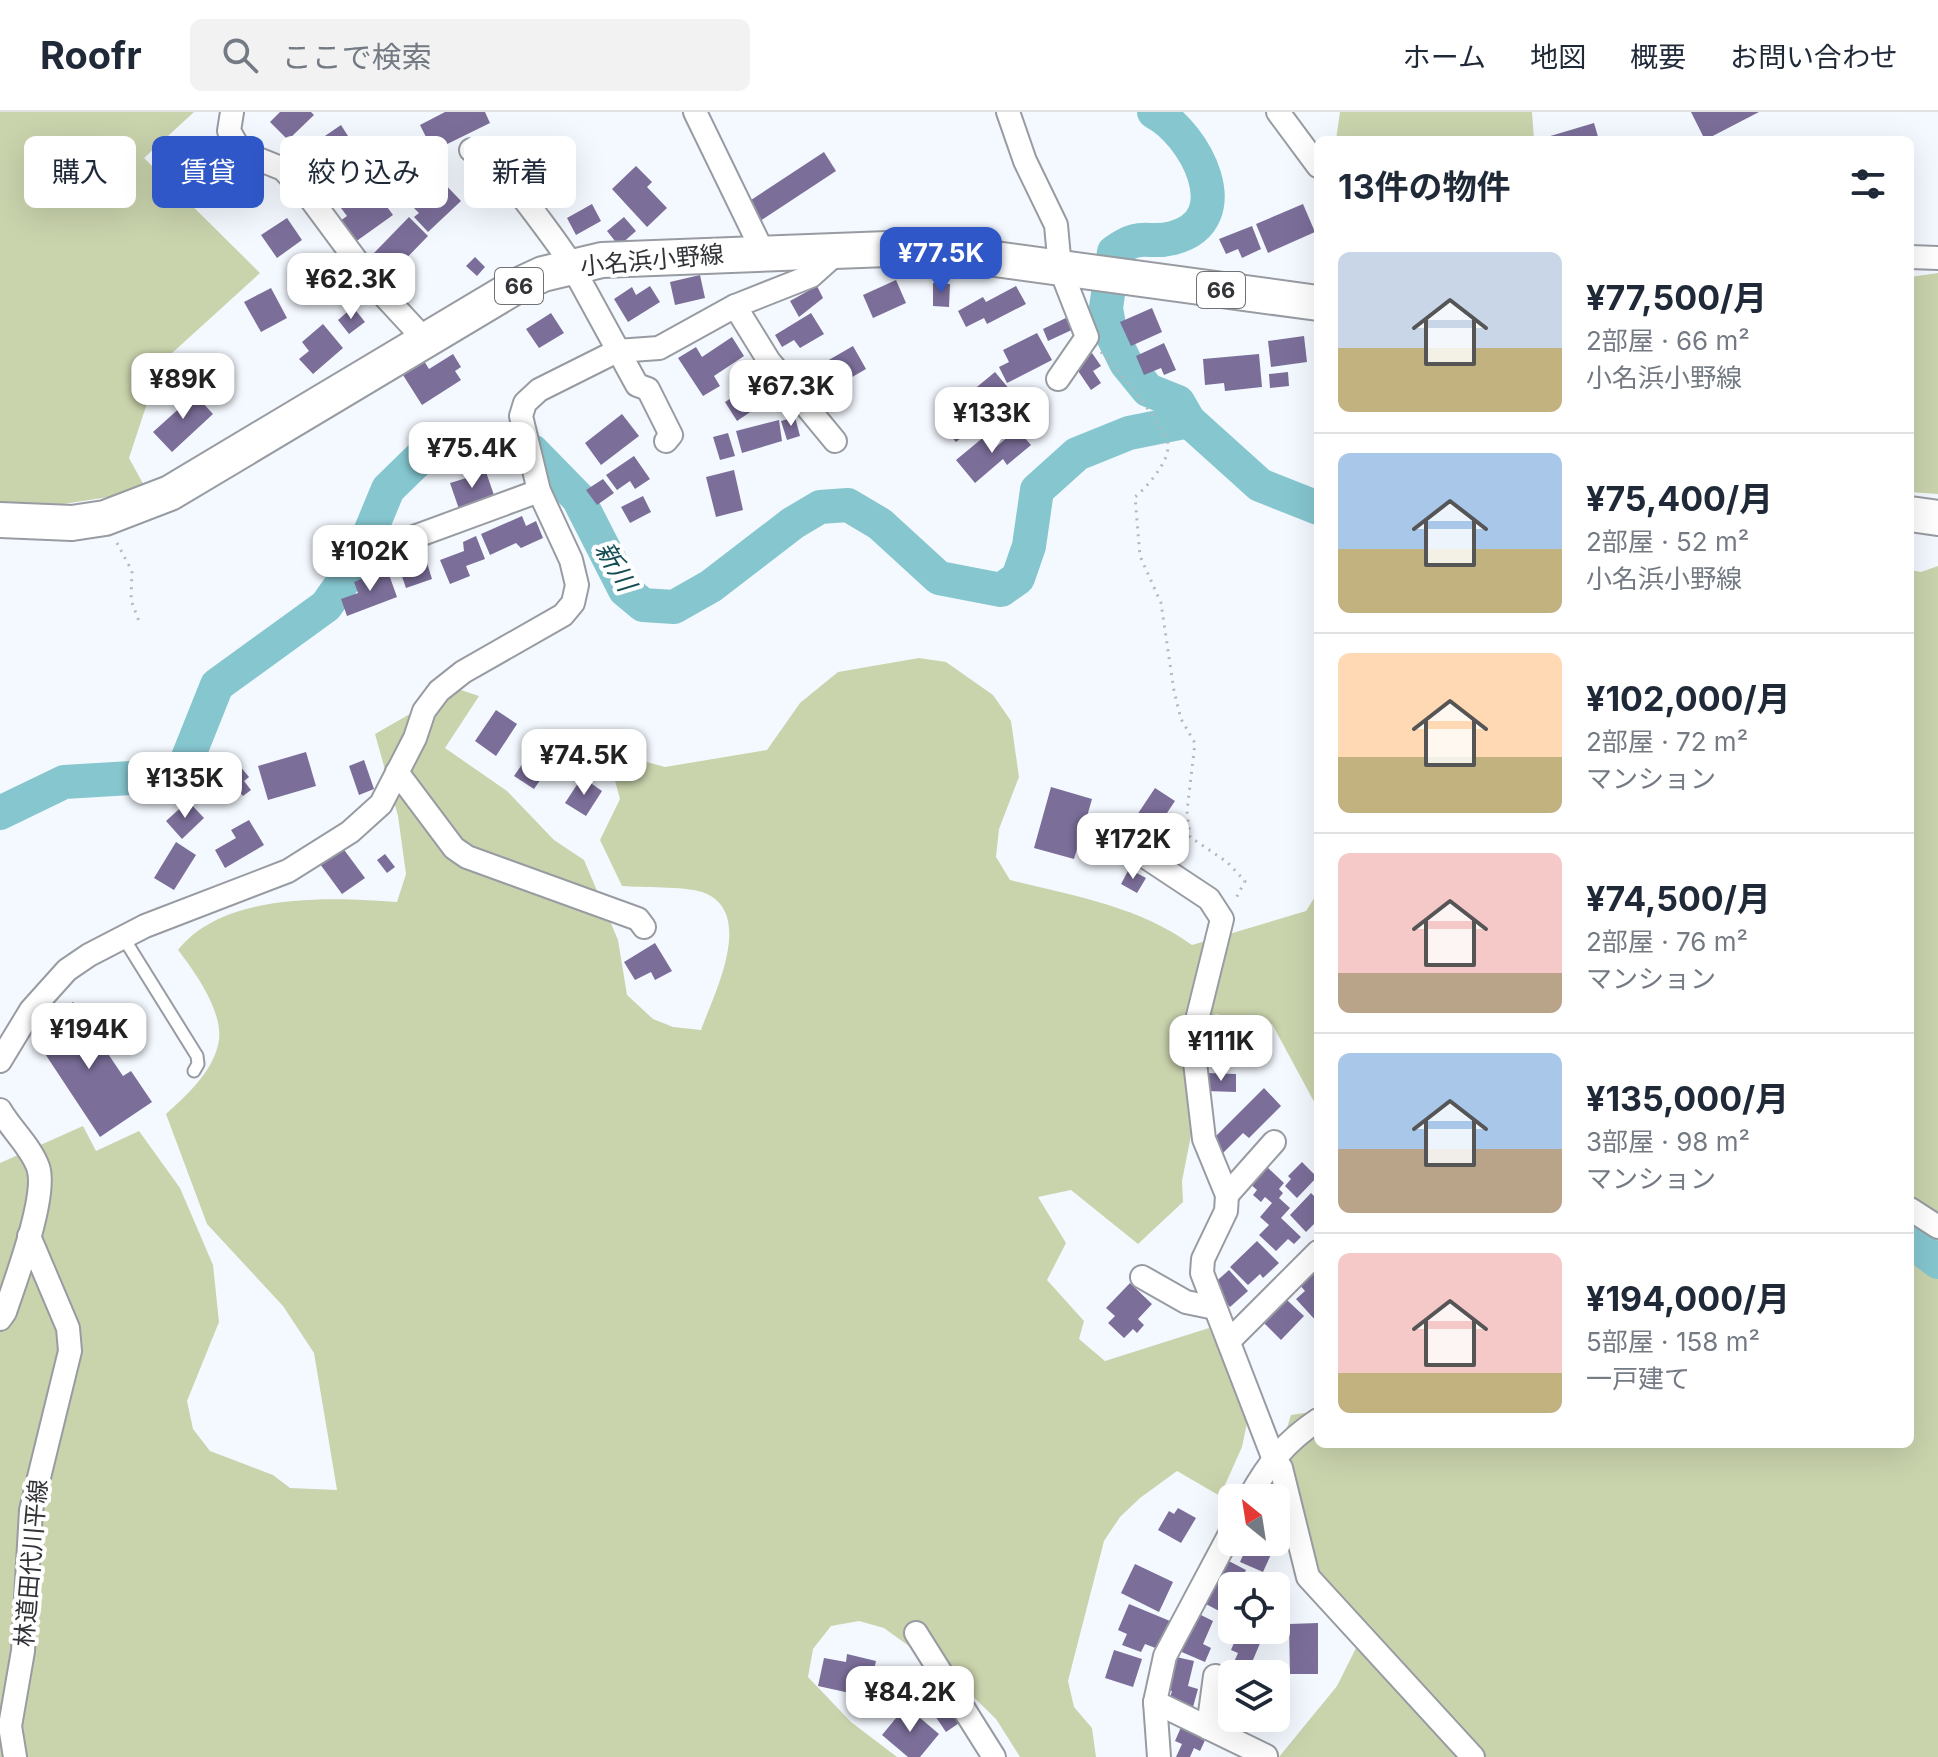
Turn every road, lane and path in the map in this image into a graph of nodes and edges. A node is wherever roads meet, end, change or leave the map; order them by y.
1 (232, 112) edge
2 (695, 112) edge
3 (1008, 112) edge
4 (1278, 112) edge
5 (1314, 161) edge
6 (528, 208) edge
7 (840, 250) junction
8 (763, 252) junction
9 (1914, 257) edge
10 (1938, 258) edge
11 (575, 264) junction
12 (1092, 272) junction
13 (1314, 302) edge
14 (735, 306) junction
15 (1087, 337) junction
16 (426, 341) junction
17 (617, 351) junction
18 (1058, 379) dead end
19 (666, 441) dead end
20 (835, 441) dead end
21 (537, 484) junction
22 (105, 518) junction
23 (0, 520) edge
24 (403, 541) dead end
25 (140, 624) dead end
26 (397, 772) junction
27 (1117, 838) dead end
28 (1222, 919) junction
29 (644, 927) dead end
30 (123, 937) junction
31 (0, 1061) edge
32 (194, 1071) dead end
33 (0, 1110) edge
34 (7, 1137) edge
35 (1274, 1142) dead end
36 (1227, 1195) junction
37 (1914, 1212) edge
38 (1938, 1227) edge
39 (29, 1236) junction
40 (1314, 1256) edge
41 (1142, 1277) dead end
42 (1215, 1308) junction
43 (0, 1319) edge
44 (1230, 1340) junction
45 (1314, 1423) edge
46 (1273, 1457) junction
47 (1257, 1484) edge
48 (1218, 1555) edge
49 (916, 1633) dead end
50 (1215, 1676) dead end
51 (1155, 1702) junction
52 (1208, 1728) junction
53 (1266, 1756) edge
54 (15, 1757) edge
55 (994, 1757) edge
56 (1159, 1757) edge
57 (1473, 1757) edge

1 - 16 street
2 - 8 street
3 - 12 street
4 - 5 street
6 - 11 street
7 - 8 main road, 小名浜小野線 / 66
7 - 12 main road, 小名浜小野線 / 66
7 - 14 street
8 - 11 main road, 小名浜小野線 / 66
9 - 10 street
11 - 16 main road, 小名浜小野線 / 66
11 - 17 street
12 - 13 main road, 小名浜小野線 / 66
12 - 15 street
14 - 17 street
14 - 20 street
15 - 18 street
15 - 28 path
16 - 22 main road, 小名浜小野線 / 66
17 - 19 street
17 - 21 street
21 - 24 street
21 - 26 street
22 - 23 main road, 小名浜小野線 / 66
22 - 25 path
26 - 29 street
26 - 30 street
27 - 28 street
28 - 36 street
30 - 31 street
30 - 32 lane
33 - 34 street
34 - 39 street
35 - 36 street
36 - 42 street
37 - 38 street
39 - 43 street
39 - 54 street, 林道田代川平線
40 - 44 street
41 - 42 street
42 - 44 street
44 - 46 street
45 - 46 street
46 - 47 street
46 - 57 street
48 - 51 street
49 - 55 street
50 - 52 street
51 - 52 street
51 - 56 street
52 - 53 street

